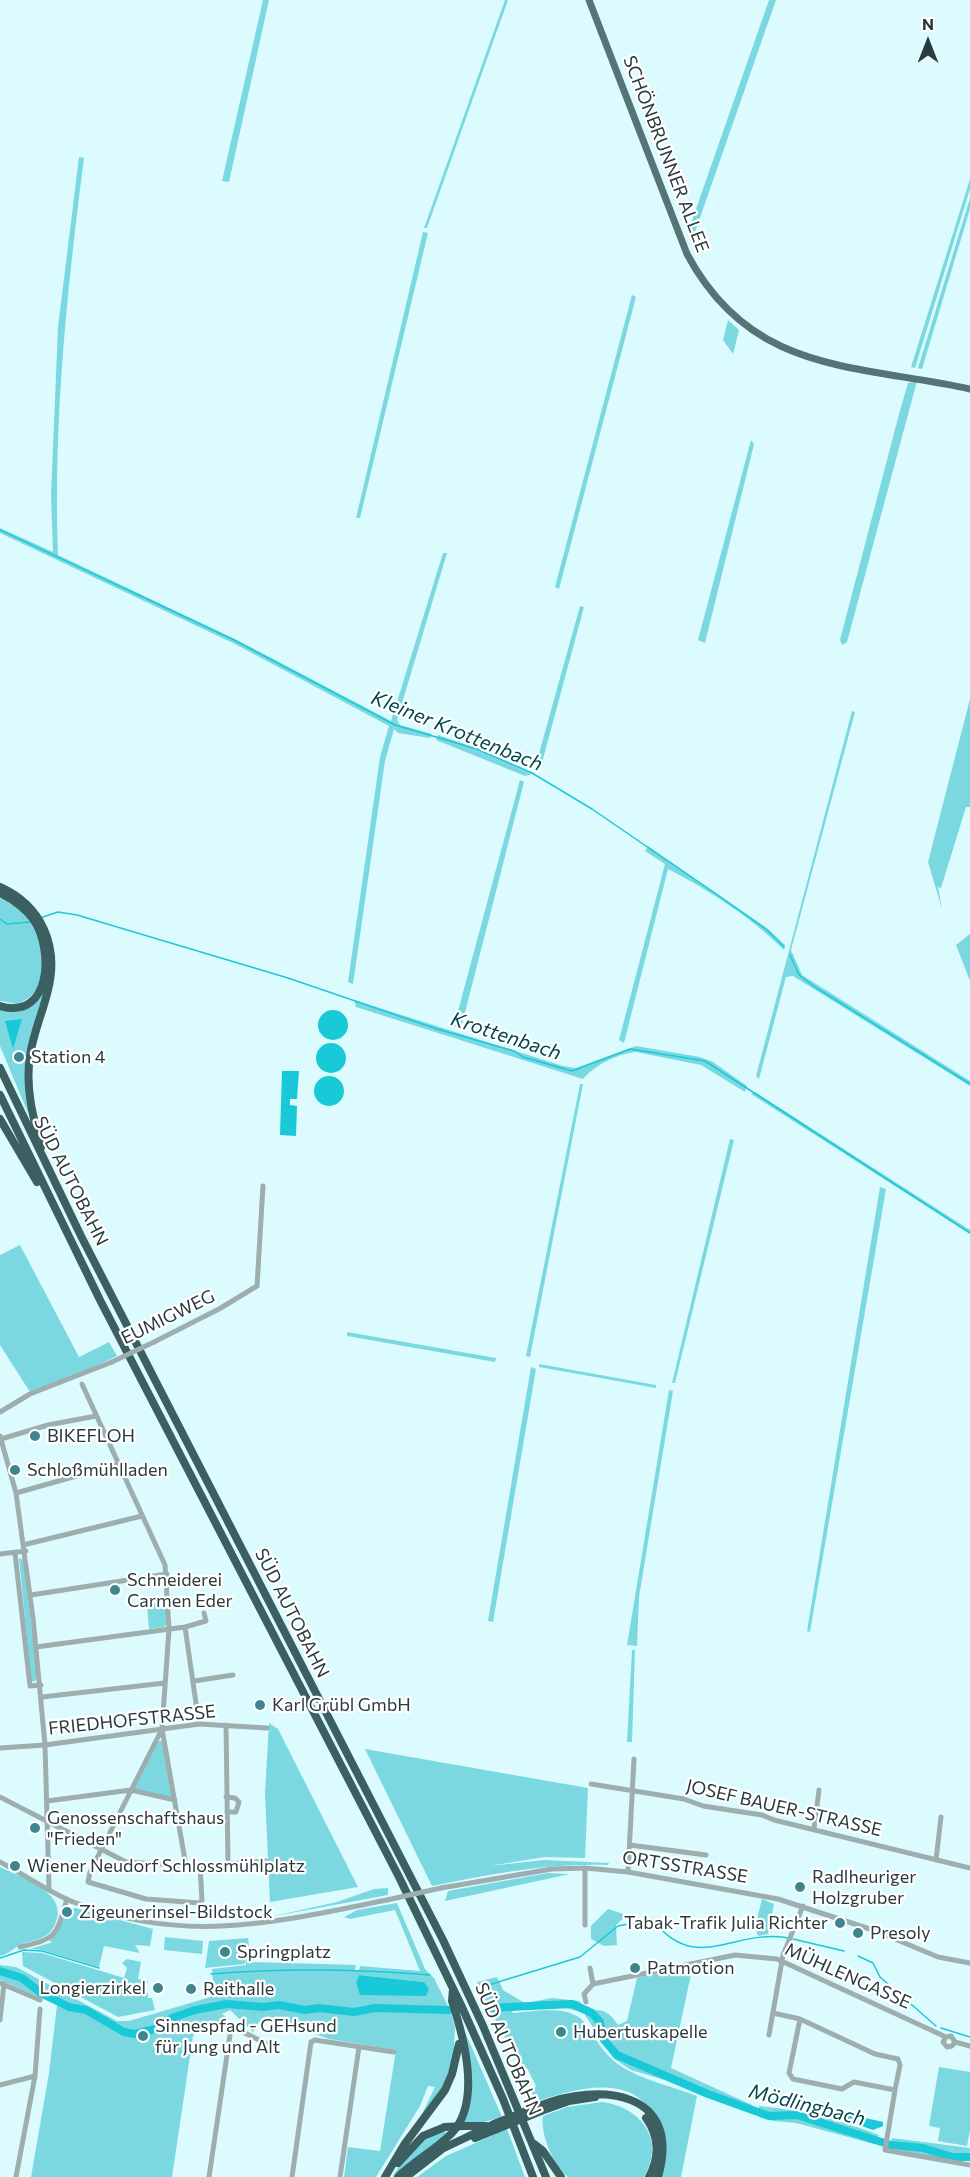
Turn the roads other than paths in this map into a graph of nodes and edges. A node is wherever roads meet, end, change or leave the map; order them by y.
1 (590, 0) edge
2 (970, 389) edge
3 (0, 887) edge
4 (0, 893) edge
5 (30, 911) junction
6 (39, 923) junction
7 (0, 1006) edge
8 (0, 1068) edge
9 (0, 1095) edge
10 (0, 1119) edge
11 (45, 1163) junction
12 (263, 1186) dead end
13 (47, 1197) junction
14 (82, 1384) dead end
15 (0, 1412) edge
16 (96, 1416) junction
17 (1, 1440) edge
18 (119, 1464) junction
19 (16, 1493) junction
20 (142, 1516) junction
21 (23, 1545) junction
22 (26, 1551) junction
23 (15, 1553) junction
24 (0, 1554) edge
25 (167, 1574) junction
26 (31, 1595) junction
27 (204, 1613) dead end
28 (185, 1627) junction
29 (169, 1629) junction
30 (36, 1647) junction
31 (233, 1674) dead end
32 (194, 1681) junction
33 (165, 1683) junction
34 (41, 1685) junction
35 (42, 1697) junction
36 (199, 1724) junction
37 (226, 1725) junction
38 (267, 1728) dead end
39 (162, 1729) junction
40 (45, 1745) junction
41 (0, 1748) edge
42 (634, 1759) dead end
43 (591, 1784) dead end
44 (131, 1790) junction
45 (819, 1790) dead end
46 (632, 1791) junction
47 (0, 1797) edge
48 (226, 1797) junction
49 (175, 1800) junction
50 (47, 1801) junction
51 (227, 1812) junction
52 (941, 1817) dead end
53 (47, 1821) junction
54 (814, 1829) junction
55 (630, 1845) junction
56 (101, 1850) junction
57 (706, 1855) dead end
58 (936, 1860) junction
59 (266, 1861) dead end
60 (0, 1862) edge
61 (228, 1864) junction
62 (186, 1866) junction
63 (200, 1866) junction
64 (585, 1868) junction
65 (970, 1868) edge
66 (628, 1872) junction
67 (49, 1887) junction
68 (67, 1899) junction
69 (803, 1906) junction
70 (585, 1925) dead end
71 (20, 1947) dead end
72 (783, 1962) junction
73 (970, 1963) edge
74 (590, 1968) dead end
75 (2, 1984) edge
76 (593, 1984) junction
77 (453, 1987) junction
78 (40, 2000) dead end
79 (586, 2002) dead end
80 (40, 2009) dead end
81 (773, 2013) junction
82 (800, 2019) junction
83 (0, 2020) edge
84 (769, 2035) dead end
85 (460, 2036) junction
86 (946, 2037) junction
87 (955, 2042) junction
88 (269, 2045) dead end
89 (970, 2046) edge
90 (359, 2047) junction
91 (394, 2052) dead end
92 (35, 2076) junction
93 (0, 2085) edge
94 (896, 2090) junction
95 (540, 2108) junction
96 (493, 2126) junction
97 (533, 2144) junction
98 (970, 2165) edge
99 (16, 2177) edge
100 (209, 2177) edge
101 (292, 2177) edge
102 (340, 2177) edge
103 (387, 2177) edge
104 (398, 2177) edge
105 (406, 2177) edge
106 (413, 2177) edge
107 (533, 2177) edge
108 (546, 2177) edge
109 (561, 2177) edge
110 (649, 2177) edge
111 (658, 2177) edge

1 - 2 main road, SCHÖNBRUNNER ALLEE
3 - 5 highway
4 - 5 highway
5 - 6 highway
6 - 7 highway
6 - 11 highway
8 - 11 highway, SÜD AUTOBAHN
9 - 13 highway, SÜD AUTOBAHN
10 - 13 highway
11 - 97 highway, SÜD AUTOBAHN
12 - 15 street, EUMIGWEG, bridge
13 - 77 highway, SÜD AUTOBAHN
14 - 16 street
16 - 17 street
16 - 18 street
17 - 19 street
18 - 19 street
18 - 20 street
19 - 21 street
20 - 21 street
20 - 25 street
21 - 22 street
22 - 23 street
22 - 26 street
23 - 24 street
23 - 34 street
25 - 26 street
25 - 29 street
26 - 30 street
27 - 28 street
28 - 29 street
28 - 32 street
29 - 30 street
29 - 33 street
30 - 34 street
31 - 32 street
32 - 36 street
33 - 35 street
33 - 39 street
34 - 35 street
35 - 40 street
36 - 37 street, FRIEDHOFSTRASSE
36 - 39 street, FRIEDHOFSTRASSE
37 - 38 street, FRIEDHOFSTRASSE
37 - 48 street
39 - 40 street, FRIEDHOFSTRASSE
39 - 44 street
39 - 49 street
40 - 41 street, FRIEDHOFSTRASSE
40 - 50 street
42 - 46 street
43 - 46 street, JOSEF BAUER-STRASSE
44 - 49 street
44 - 50 street
44 - 56 street
45 - 54 street
46 - 54 street, JOSEF BAUER-STRASSE
46 - 55 street
47 - 53 street
48 - 51 street
48 - 51 street
49 - 62 street
50 - 53 street
51 - 61 street
52 - 58 street
53 - 56 street
53 - 67 street
54 - 58 street, JOSEF BAUER-STRASSE
55 - 57 street
55 - 66 street
56 - 62 street
56 - 63 street
58 - 65 street, JOSEF BAUER-STRASSE
59 - 61 street
60 - 67 street, ORTSSTRASSE
61 - 63 street
62 - 63 street
64 - 66 street, ORTSSTRASSE
64 - 68 street, ORTSSTRASSE, bridge
64 - 70 street
66 - 69 street, ORTSSTRASSE
67 - 68 street, ORTSSTRASSE
68 - 71 street
69 - 72 street
69 - 73 street, ORTSSTRASSE
72 - 76 street, MÜHLENGASSE
72 - 81 street
72 - 86 street, MÜHLENGASSE
74 - 76 street
75 - 78 street
75 - 83 street
76 - 79 street
77 - 85 highway
77 - 107 highway, SÜD AUTOBAHN
80 - 92 street
81 - 82 street
81 - 84 street
82 - 94 street
82 - 94 street
85 - 103 highway
85 - 104 highway
86 - 87 street, MÜHLENGASSE
86 - 87 street, MÜHLENGASSE
87 - 89 street, MÜHLENGASSE
88 - 100 street
90 - 91 street
90 - 101 street
90 - 102 street
92 - 93 street
92 - 99 street
94 - 98 street
95 - 96 highway, bridge
95 - 110 highway
95 - 111 highway
96 - 103 highway, bridge
96 - 105 highway
96 - 106 highway
97 - 108 highway, SÜD AUTOBAHN
97 - 109 highway

